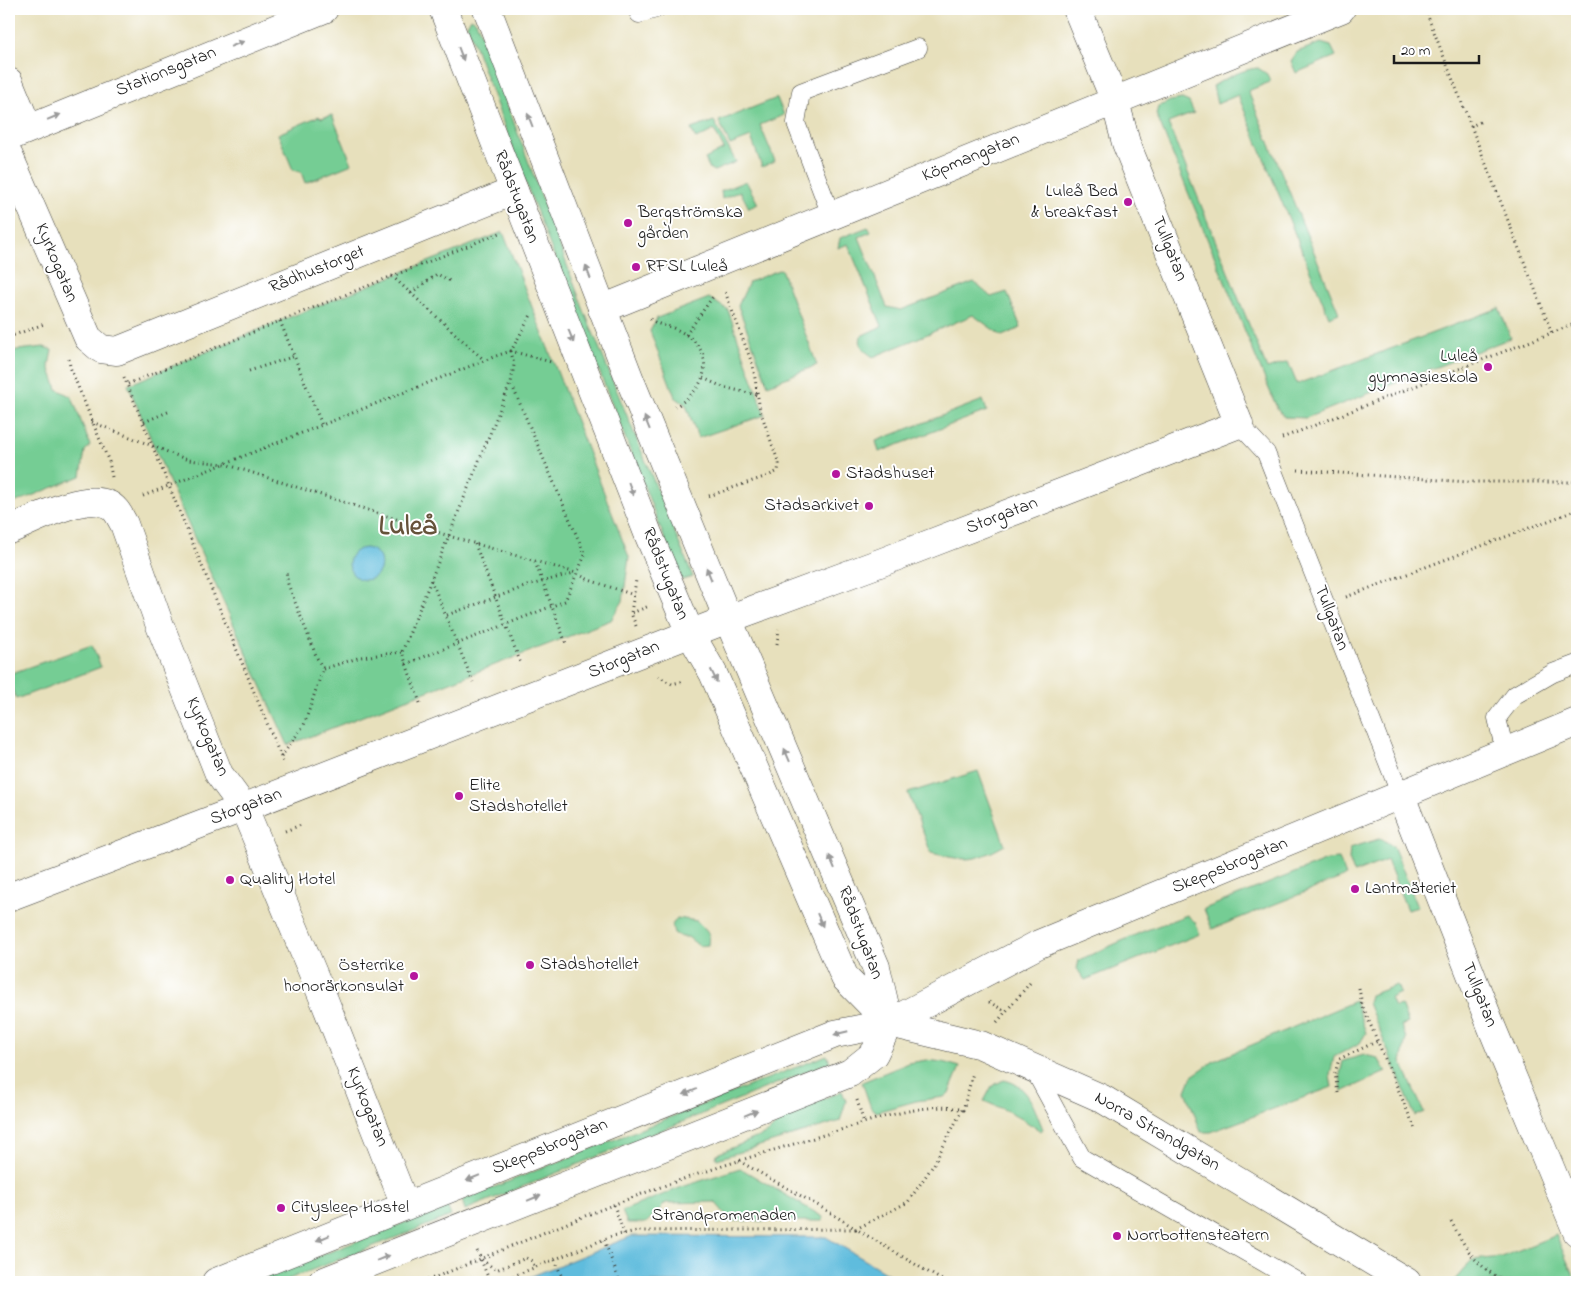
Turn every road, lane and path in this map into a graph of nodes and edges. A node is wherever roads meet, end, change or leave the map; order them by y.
1 (324, 9) edge
2 (443, 9) edge
3 (487, 9) edge
4 (637, 9) edge
5 (656, 9) edge
6 (1077, 9) edge
7 (1425, 9) edge
8 (1335, 10) edge
9 (918, 48) dead end
10 (9, 82) edge
11 (1115, 101) junction
12 (1480, 122) dead end
13 (1471, 126) junction
14 (18, 132) edge
15 (9, 156) edge
16 (514, 191) junction
17 (831, 215) junction
18 (503, 232) dead end
19 (392, 276) junction
20 (452, 282) dead end
21 (721, 282) dead end
22 (717, 290) dead end
23 (411, 293) junction
24 (602, 309) junction
25 (533, 312) dead end
26 (646, 315) dead end
27 (280, 321) junction
28 (1577, 323) edge
29 (44, 324) dead end
30 (1552, 333) junction
31 (686, 335) junction
32 (9, 337) edge
33 (111, 349) junction
34 (511, 351) junction
35 (294, 356) junction
36 (73, 358) dead end
37 (484, 360) junction
38 (552, 362) dead end
39 (249, 371) dead end
40 (703, 378) junction
41 (511, 383) junction
42 (128, 384) junction
43 (757, 395) junction
44 (675, 407) dead end
45 (170, 411) dead end
46 (92, 422) junction
47 (144, 422) junction
48 (1240, 424) junction
49 (322, 425) junction
50 (156, 449) junction
51 (225, 464) junction
52 (1292, 469) dead end
53 (1577, 482) edge
54 (171, 486) junction
55 (143, 496) dead end
56 (709, 496) dead end
57 (101, 502) junction
58 (1577, 510) edge
59 (9, 530) edge
60 (449, 536) junction
61 (475, 544) junction
62 (536, 562) junction
63 (286, 570) dead end
64 (576, 573) junction
65 (431, 580) junction
66 (543, 582) junction
67 (634, 595) dead end
68 (494, 597) junction
69 (1340, 600) dead end
70 (552, 606) junction
71 (446, 615) junction
72 (728, 619) junction
73 (505, 624) junction
74 (690, 633) junction
75 (458, 643) junction
76 (567, 646) dead end
77 (402, 652) junction
78 (406, 664) junction
79 (521, 664) dead end
80 (1577, 664) edge
81 (323, 669) junction
82 (474, 682) dead end
83 (420, 703) dead end
84 (1577, 722) edge
85 (1505, 752) junction
86 (281, 758) junction
87 (293, 788) junction
88 (1400, 796) junction
89 (244, 808) junction
90 (9, 897) edge
91 (1359, 988) dead end
92 (889, 1023) junction
93 (1378, 1041) junction
94 (1031, 1065) junction
95 (1338, 1093) dead end
96 (962, 1110) dead end
97 (1416, 1130) dead end
98 (738, 1161) dead end
99 (405, 1205) junction
100 (614, 1205) dead end
101 (1452, 1220) dead end
102 (466, 1225) junction
103 (856, 1229) junction
104 (1577, 1232) edge
105 (624, 1234) junction
106 (604, 1240) junction
107 (480, 1259) junction
108 (555, 1260) junction
109 (535, 1268) junction
110 (216, 1282) edge
111 (322, 1282) edge
112 (490, 1282) edge
113 (499, 1282) edge
114 (564, 1282) edge
115 (620, 1282) edge
116 (945, 1282) edge
117 (1298, 1282) edge
118 (1408, 1282) edge
119 (1505, 1282) edge

14 -> 1 street, Stationsgatan
2 -> 16 street, Rådstugatan
24 -> 3 street, Rådstugatan
4 - 5 lane
6 - 11 street, Tullgatan
7 - 13 path
8 - 11 street, Köpmangatan
9 - 17 lane
10 - 14 street
11 - 17 street, Köpmangatan
11 - 48 street, Tullgatan
12 - 13 path
13 - 30 path
15 - 33 street, Kyrkogatan
16 - 33 street, Rådhustorget
16 -> 74 street, Rådstugatan
17 - 24 street, Köpmangatan
18 - 19 path
19 - 23 path
19 - 27 path
20 - 23 path
21 - 43 path
22 - 31 path
23 - 37 path
72 -> 24 street, Rådstugatan
25 - 34 path
26 - 31 path
27 - 35 path
27 - 42 path
28 - 30 path
29 - 32 path
30 - 48 path
31 - 40 path
33 - 42 path
34 - 37 path
34 - 38 path
34 - 41 path
35 - 39 path
35 - 49 path
36 - 46 path
37 - 49 path
40 - 43 path
40 - 44 path
41 - 60 path
41 - 64 path
42 - 47 path
43 - 56 path
45 - 47 path
46 - 50 path
46 - 57 path
47 - 50 path
48 - 72 street, Storgatan
48 - 88 lane, Tullgatan
49 - 51 path
50 - 51 path
50 - 54 path
51 - 54 path
51 - 60 path
52 - 53 path
54 - 55 path
54 - 86 path
57 - 59 street
57 - 89 street, Kyrkogatan
58 - 69 path
60 - 61 path
60 - 65 path
61 - 62 path
61 - 68 path
62 - 64 path
62 - 66 path
63 - 81 path
64 - 66 path
64 - 67 path
64 - 70 path
65 - 71 path
65 - 77 path
66 - 68 path
66 - 70 path
68 - 71 path
68 - 73 path
70 - 73 path
70 - 76 path
71 - 75 path
72 - 74 street, Storgatan
92 -> 72 street, Rådstugatan
73 - 75 path
73 - 79 path
74 - 87 street, Storgatan
74 -> 92 street, Rådstugatan
75 - 78 path
75 - 82 path
77 - 78 path
77 - 81 path
78 - 83 path
80 - 85 lane
81 - 86 path
84 - 85 street, Skeppsbrogatan
85 - 88 street, Skeppsbrogatan
86 - 87 path
87 - 89 street, Storgatan
88 - 92 street, Skeppsbrogatan
88 - 104 street, Tullgatan
89 - 90 street, Storgatan
89 - 99 street, Kyrkogatan
91 - 93 path
92 - 94 street, Norra Strandgatan
92 -> 99 street, Skeppsbrogatan
102 -> 92 street
93 - 95 path
93 - 97 path
94 - 117 lane
94 - 118 street, Norra Strandgatan
96 - 103 path
98 - 103 path
99 -> 110 street, Skeppsbrogatan
100 - 105 path
101 - 119 path
102 - 107 path
111 -> 102 street
103 - 105 path, Strandpromenaden
103 - 116 path
105 - 106 path, Strandpromenaden
106 - 108 path, Strandpromenaden
106 - 115 path
107 - 109 path
107 - 112 path
108 - 109 path, Strandpromenaden
108 - 114 path
109 - 113 path, Strandpromenaden

